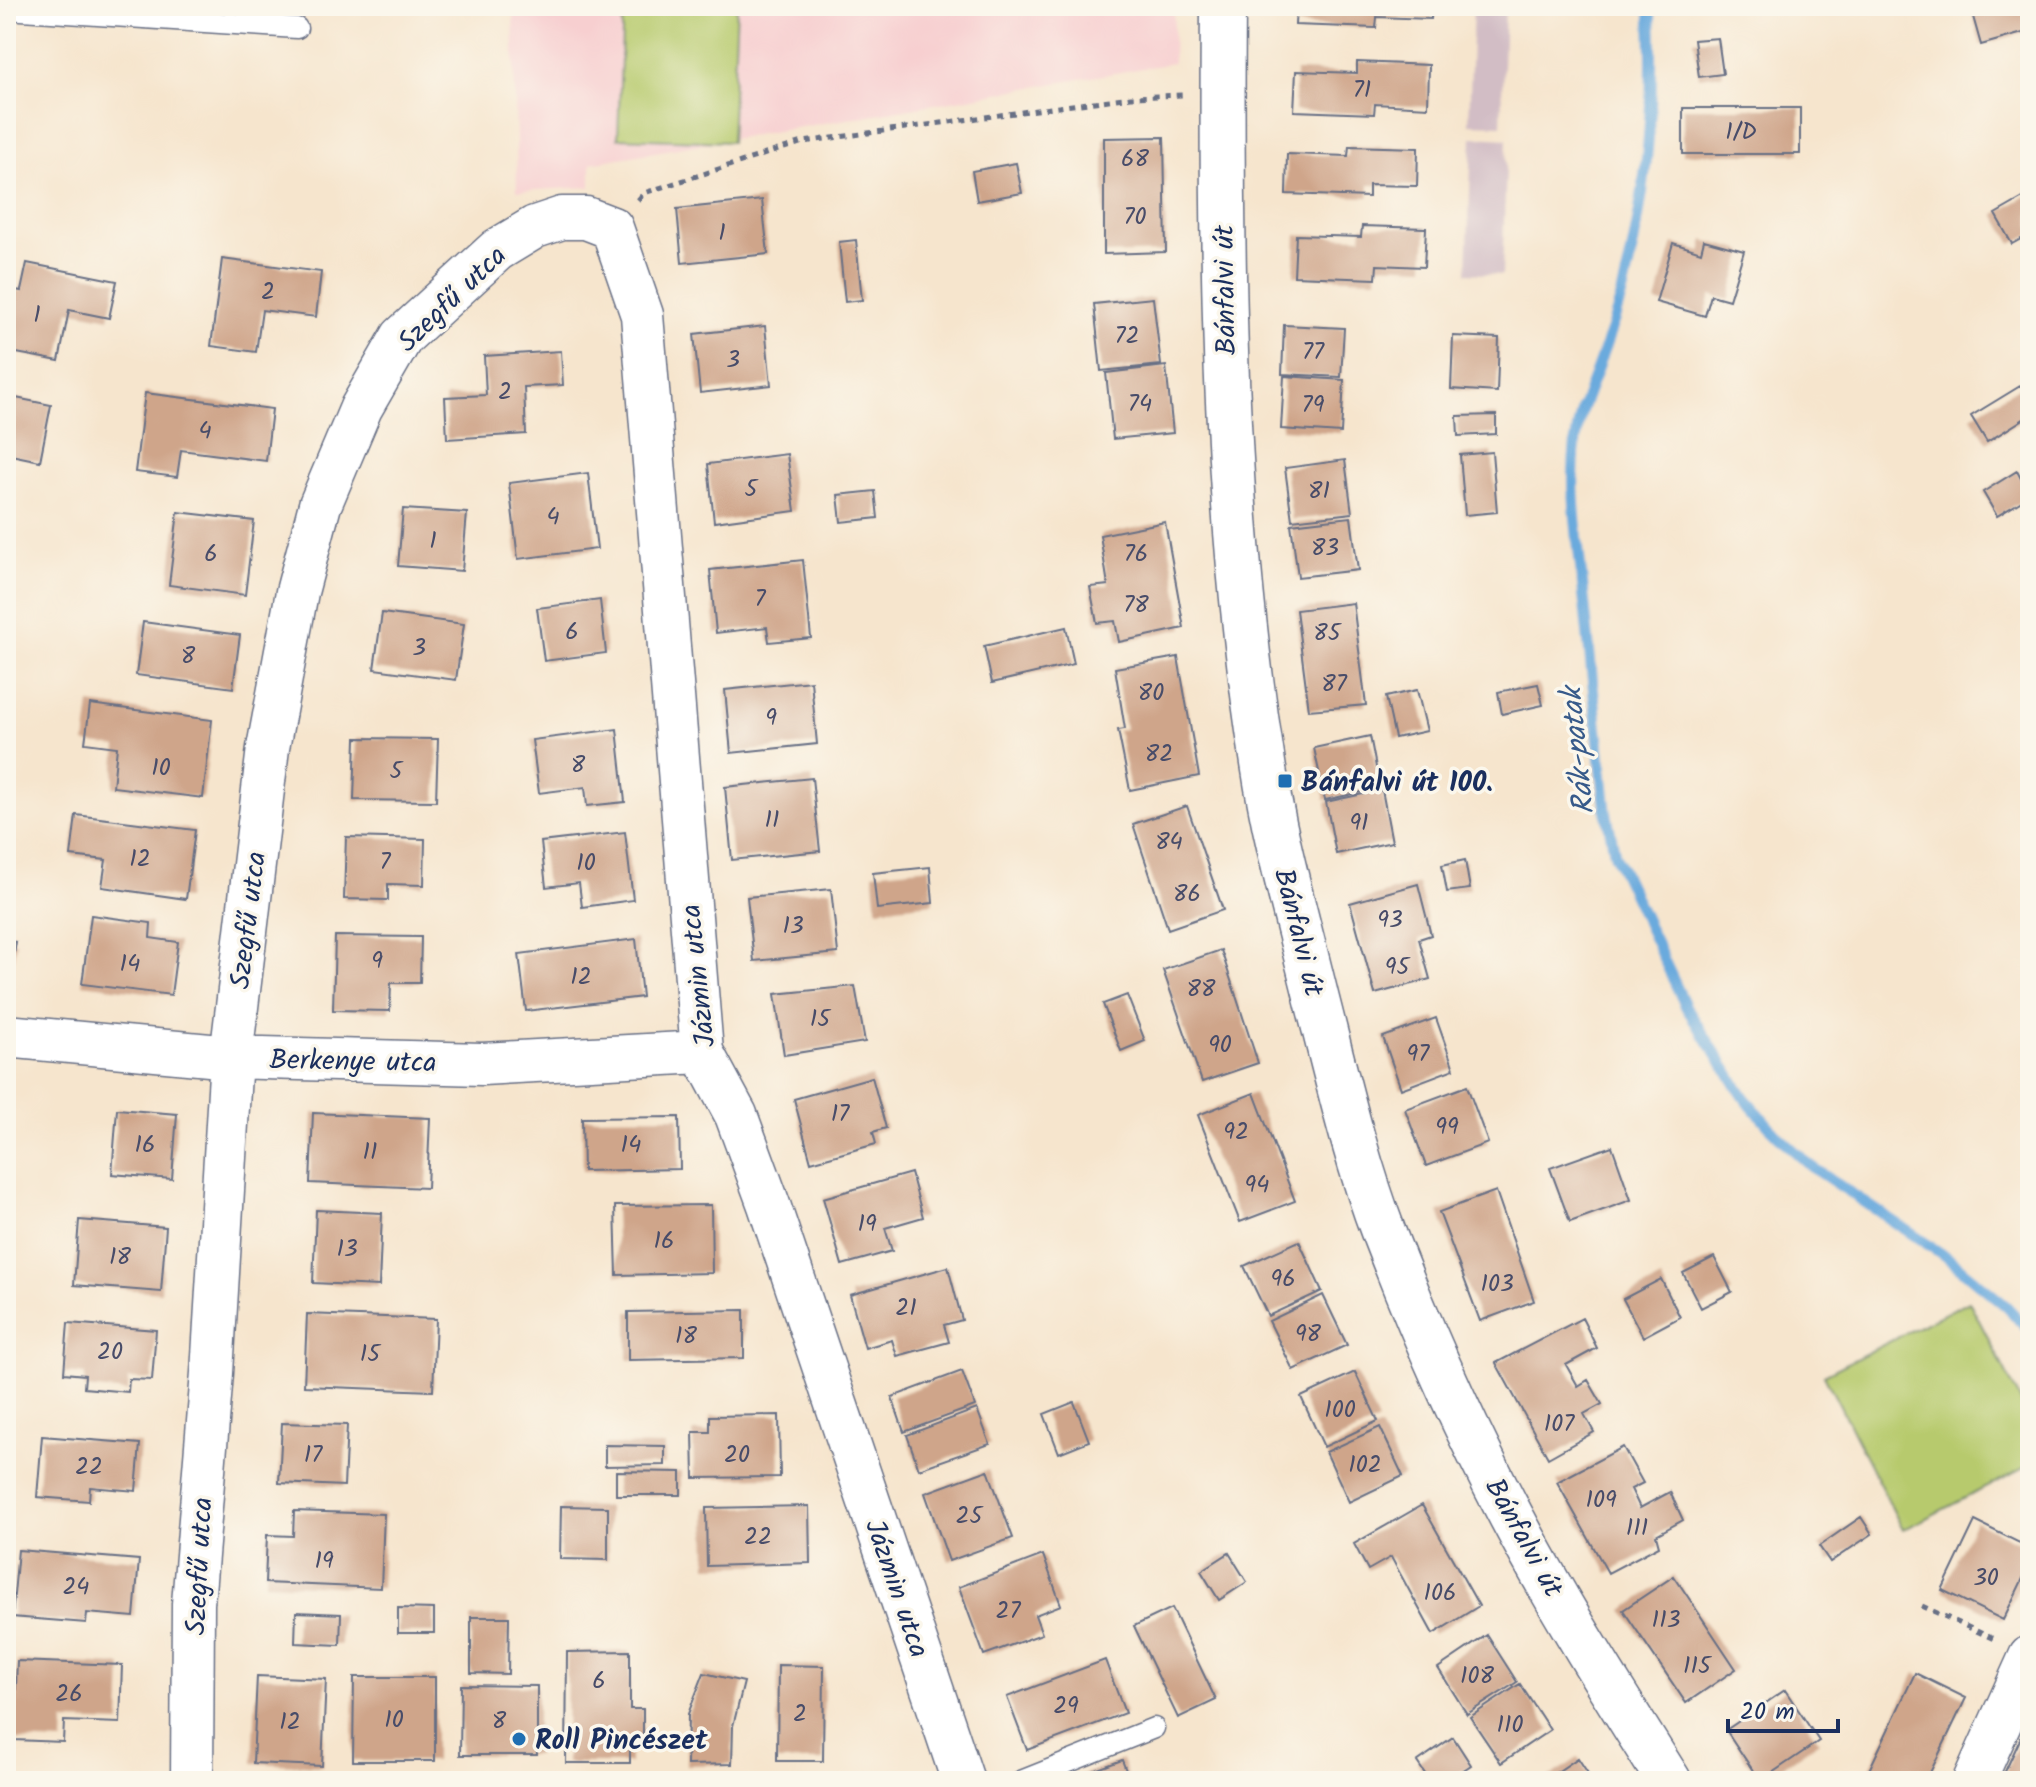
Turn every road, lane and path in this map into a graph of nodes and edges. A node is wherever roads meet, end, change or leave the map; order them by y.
1 (1223, 6) edge
2 (6, 9) edge
3 (297, 28) dead end
4 (1222, 93) junction
5 (612, 228) junction
6 (6, 1036) edge
7 (702, 1052) junction
8 (231, 1057) junction
9 (1922, 1606) dead end
10 (2016, 1650) edge
11 (1154, 1728) dead end
12 (192, 1781) edge
13 (963, 1781) edge
14 (1021, 1781) edge
15 (1669, 1781) edge
16 (1974, 1781) edge

1 - 4 street, Bánfalvi út
2 - 3 lane
4 - 5 path
4 - 15 street, Bánfalvi út
5 - 7 street, Jázmin utca
5 - 8 street, Szegfű utca
6 - 8 street, Berkenye utca
7 - 8 street, Berkenye utca
7 - 13 street, Jázmin utca
8 - 12 street, Szegfű utca
9 - 10 path
10 - 16 street
11 - 14 lane

